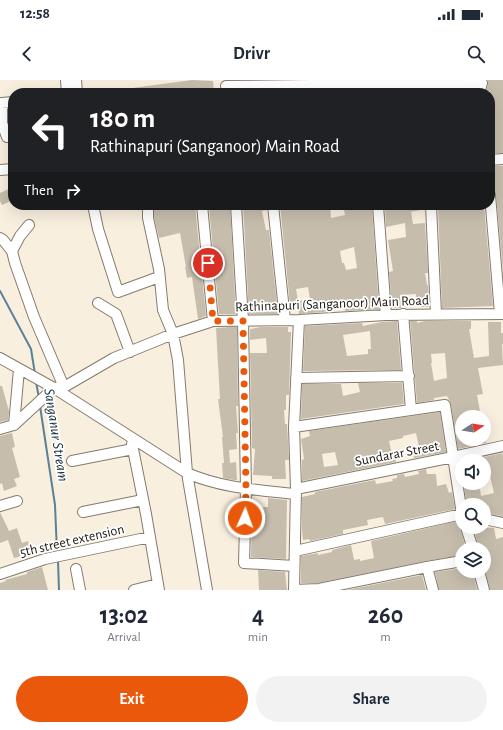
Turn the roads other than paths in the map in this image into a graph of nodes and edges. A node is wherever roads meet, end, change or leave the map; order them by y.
1 (269, 88) edge
2 (480, 88) edge
3 (8, 102) edge
4 (7, 135) edge
5 (94, 210) edge
6 (148, 210) edge
7 (202, 210) edge
8 (236, 210) edge
9 (274, 210) edge
10 (378, 210) edge
11 (431, 210) edge
12 (492, 210) edge
13 (29, 225) dead end
14 (0, 238) edge
15 (12, 251) junction
16 (159, 277) junction
17 (98, 303) dead end
18 (403, 314) junction
19 (436, 314) junction
20 (502, 314) edge
21 (386, 315) junction
22 (285, 320) junction
23 (299, 320) junction
24 (213, 321) junction
25 (243, 321) junction
26 (173, 334) junction
27 (130, 352) junction
28 (0, 358) edge
29 (21, 370) junction
30 (409, 376) junction
31 (296, 378) junction
32 (56, 389) junction
33 (411, 410) junction
34 (14, 425) junction
35 (294, 427) junction
36 (0, 429) edge
37 (131, 438) junction
38 (503, 446) edge
39 (133, 449) junction
40 (453, 458) junction
41 (72, 461) dead end
42 (187, 473) junction
43 (246, 489) junction
44 (296, 491) junction
45 (143, 500) junction
46 (17, 501) dead end
47 (0, 506) edge
48 (83, 512) dead end
49 (491, 520) edge
50 (503, 522) edge
51 (150, 537) junction
52 (295, 551) junction
53 (455, 562) edge
54 (294, 566) junction
55 (427, 567) junction
56 (76, 569) dead end
57 (0, 574) edge
58 (481, 578) edge
59 (158, 587) edge
60 (80, 590) edge
61 (134, 590) edge
62 (207, 590) edge
63 (433, 590) edge
64 (484, 590) edge

1 - 2 street
3 - 4 street
5 - 16 street
6 - 16 street
7 - 24 street
8 - 25 street
9 - 22 street
10 - 21 street
11 - 19 street
12 - 20 street
13 - 15 street
14 - 15 street
15 - 32 street
16 - 26 street
17 - 27 street
18 - 19 street, Rathinapuri (Sanganoor) Main Road
18 - 21 street, Rathinapuri (Sanganoor) Main Road
18 - 30 street
19 - 20 street, Rathinapuri (Sanganoor) Main Road
21 - 23 street, Rathinapuri (Sanganoor) Main Road
22 - 23 street, Rathinapuri (Sanganoor) Main Road
22 - 25 street, Rathinapuri (Sanganoor) Main Road
23 - 31 street
24 - 25 street, Rathinapuri (Sanganoor) Main Road
24 - 26 street, Rathinapuri (Sanganoor) Main Road
25 - 43 street
26 - 27 street, Rathinapuri (Sanganoor) Main Road
26 - 42 street
27 - 32 street, Rathinapuri (Sanganoor) Main Road
28 - 29 street, Sundarar Street
29 - 32 street, Sundarar Street
29 - 34 street
30 - 31 street
30 - 33 street
31 - 35 street
32 - 34 street, Rathinapuri (Sanganoor) Main Road
32 - 37 street, Sundarar Street
33 - 35 street
33 - 40 street
34 - 36 street, Rathinapuri (Sanganoor) Main Road
35 - 44 street
37 - 39 street
37 - 42 street, Sundarar Street
38 - 40 street, Sundarar Street
39 - 41 street
39 - 45 street
40 - 44 street, Sundarar Street
40 - 52 street
42 - 43 street, Sundarar Street
42 - 62 street
43 - 44 street, Sundarar Street
43 - 54 street
44 - 52 street
45 - 48 street
45 - 51 street
46 - 47 street
49 - 50 street
51 - 57 street, 5th street extension
51 - 59 street
52 - 54 street
53 - 55 street
54 - 55 street
55 - 63 street
56 - 60 street
58 - 64 street
59 - 61 street

